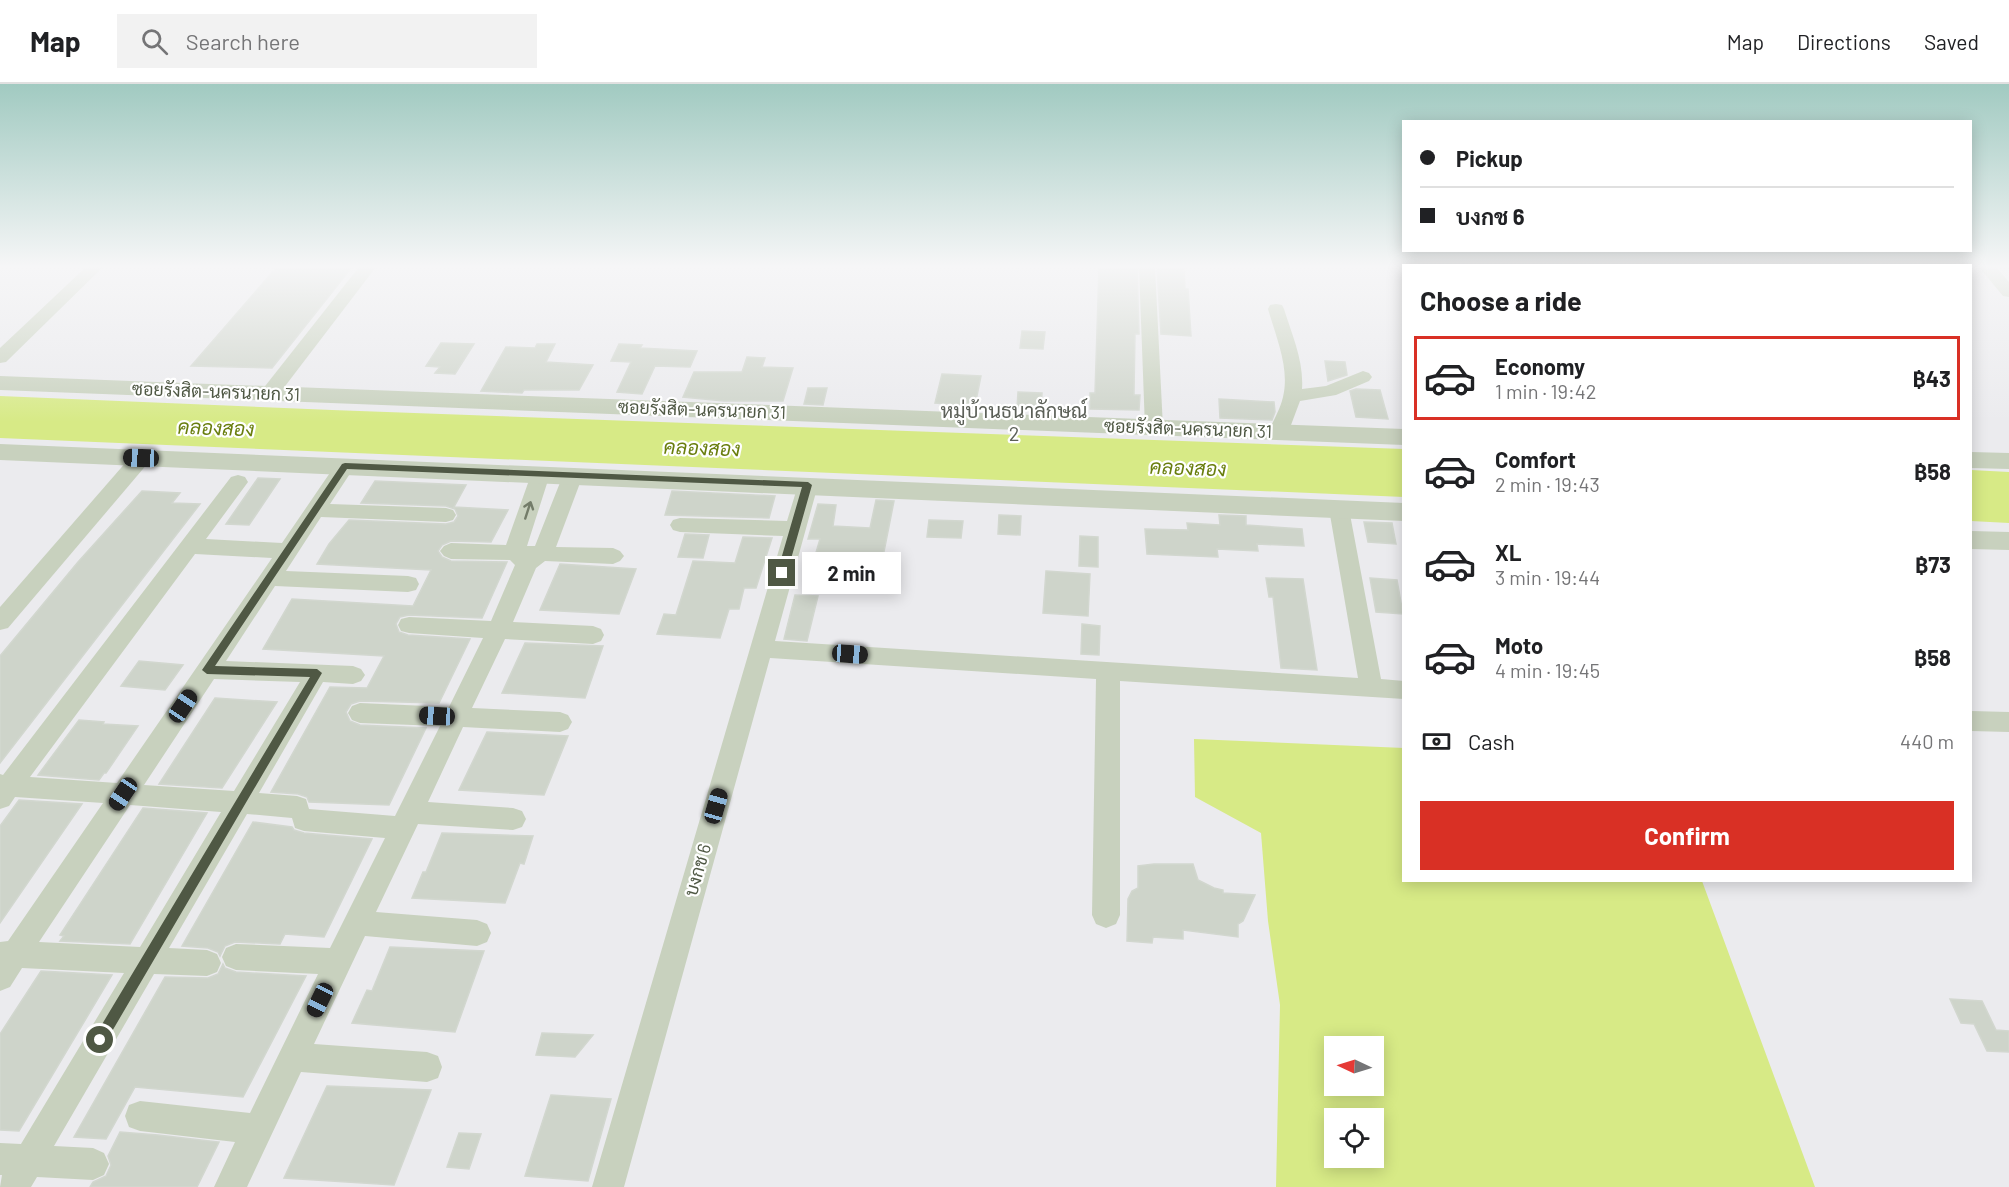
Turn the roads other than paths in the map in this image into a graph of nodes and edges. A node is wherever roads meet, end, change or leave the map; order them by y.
1 (41, 318) edge
2 (328, 318) edge
3 (1149, 318) edge
4 (1279, 318) edge
5 (0, 358) edge
6 (1363, 377) dead end
7 (0, 383) edge
8 (269, 394) junction
9 (1292, 396) junction
10 (1154, 428) junction
11 (1278, 433) junction
12 (1402, 437) edge
13 (0, 452) edge
14 (141, 458) junction
15 (1972, 460) edge
16 (2009, 461) edge
17 (345, 466) junction
18 (540, 474) junction
19 (573, 475) junction
20 (238, 482) dead end
21 (808, 485) junction
22 (1339, 509) junction
23 (315, 510) junction
24 (1402, 512) edge
25 (446, 515) dead end
26 (680, 525) dead end
27 (795, 529) junction
28 (1972, 540) edge
29 (2009, 542) edge
30 (190, 546) junction
31 (450, 550) dead end
32 (288, 551) junction
33 (528, 556) junction
34 (613, 556) dead end
35 (269, 578) junction
36 (408, 584) dead end
37 (0, 622) edge
38 (409, 625) dead end
39 (499, 628) junction
40 (593, 635) dead end
41 (761, 649) junction
42 (207, 670) junction
43 (1108, 672) junction
44 (317, 673) junction
45 (353, 675) dead end
46 (1371, 688) junction
47 (1402, 690) edge
48 (360, 713) dead end
49 (456, 717) junction
50 (1972, 721) edge
51 (560, 722) dead end
52 (2009, 722) edge
53 (3, 790) edge
54 (123, 794) junction
55 (241, 803) junction
56 (513, 819) dead end
57 (407, 820) junction
58 (1106, 915) dead end
59 (357, 923) junction
60 (477, 933) dead end
61 (8, 954) edge
62 (236, 957) dead end
63 (147, 961) junction
64 (338, 962) junction
65 (207, 963) dead end
66 (0, 977) edge
67 (293, 1057) junction
68 (426, 1067) dead end
69 (140, 1116) dead end
70 (258, 1129) junction
71 (14, 1159) edge
72 (93, 1164) dead end
73 (13, 1187) edge
74 (230, 1187) edge
75 (608, 1187) edge

1 - 5 street
2 - 8 street
3 - 10 street
4 - 9 street
6 - 9 street
7 - 8 street, ซอยรังสิต-นครนายก 31
8 - 10 street, ซอยรังสิต-นครนายก 31
9 - 11 street
10 - 11 street, ซอยรังสิต-นครนายก 31
11 - 12 street, ซอยรังสิต-นครนายก 31
13 - 14 street
14 - 17 street
14 - 37 street
15 - 16 street
17 - 18 street
17 - 23 street
18 - 19 street
33 -> 18 street
19 - 21 street
19 - 33 street
20 - 30 street
21 - 22 street
21 - 27 street, บงกช 6
22 - 24 street
22 - 46 street
23 - 25 street
23 - 32 street
26 - 27 street
27 - 41 street, บงกช 6
28 - 29 street
30 - 32 street
30 - 53 street
31 - 33 street
32 - 35 street
33 - 34 street
33 - 39 street
35 - 36 street
35 - 42 street
38 - 39 street
39 - 40 street
39 - 49 street
41 - 43 street
41 - 75 street, บงกช 6
42 - 44 street
42 - 54 street
43 - 46 street
43 - 58 street
44 - 45 street
44 - 55 street
46 - 47 street
48 - 49 street
49 - 51 street
49 - 57 street
50 - 52 street
53 - 54 street
54 - 55 street
54 - 61 street
55 - 57 street
55 - 63 street
56 - 57 street
57 - 59 street
59 - 60 street
59 - 64 street
61 - 63 street
61 - 66 street
62 - 64 street
63 - 65 street
63 - 71 street
64 - 67 street
67 - 68 street
67 - 70 street
69 - 70 street
70 - 74 street
71 - 72 street
71 - 73 street

